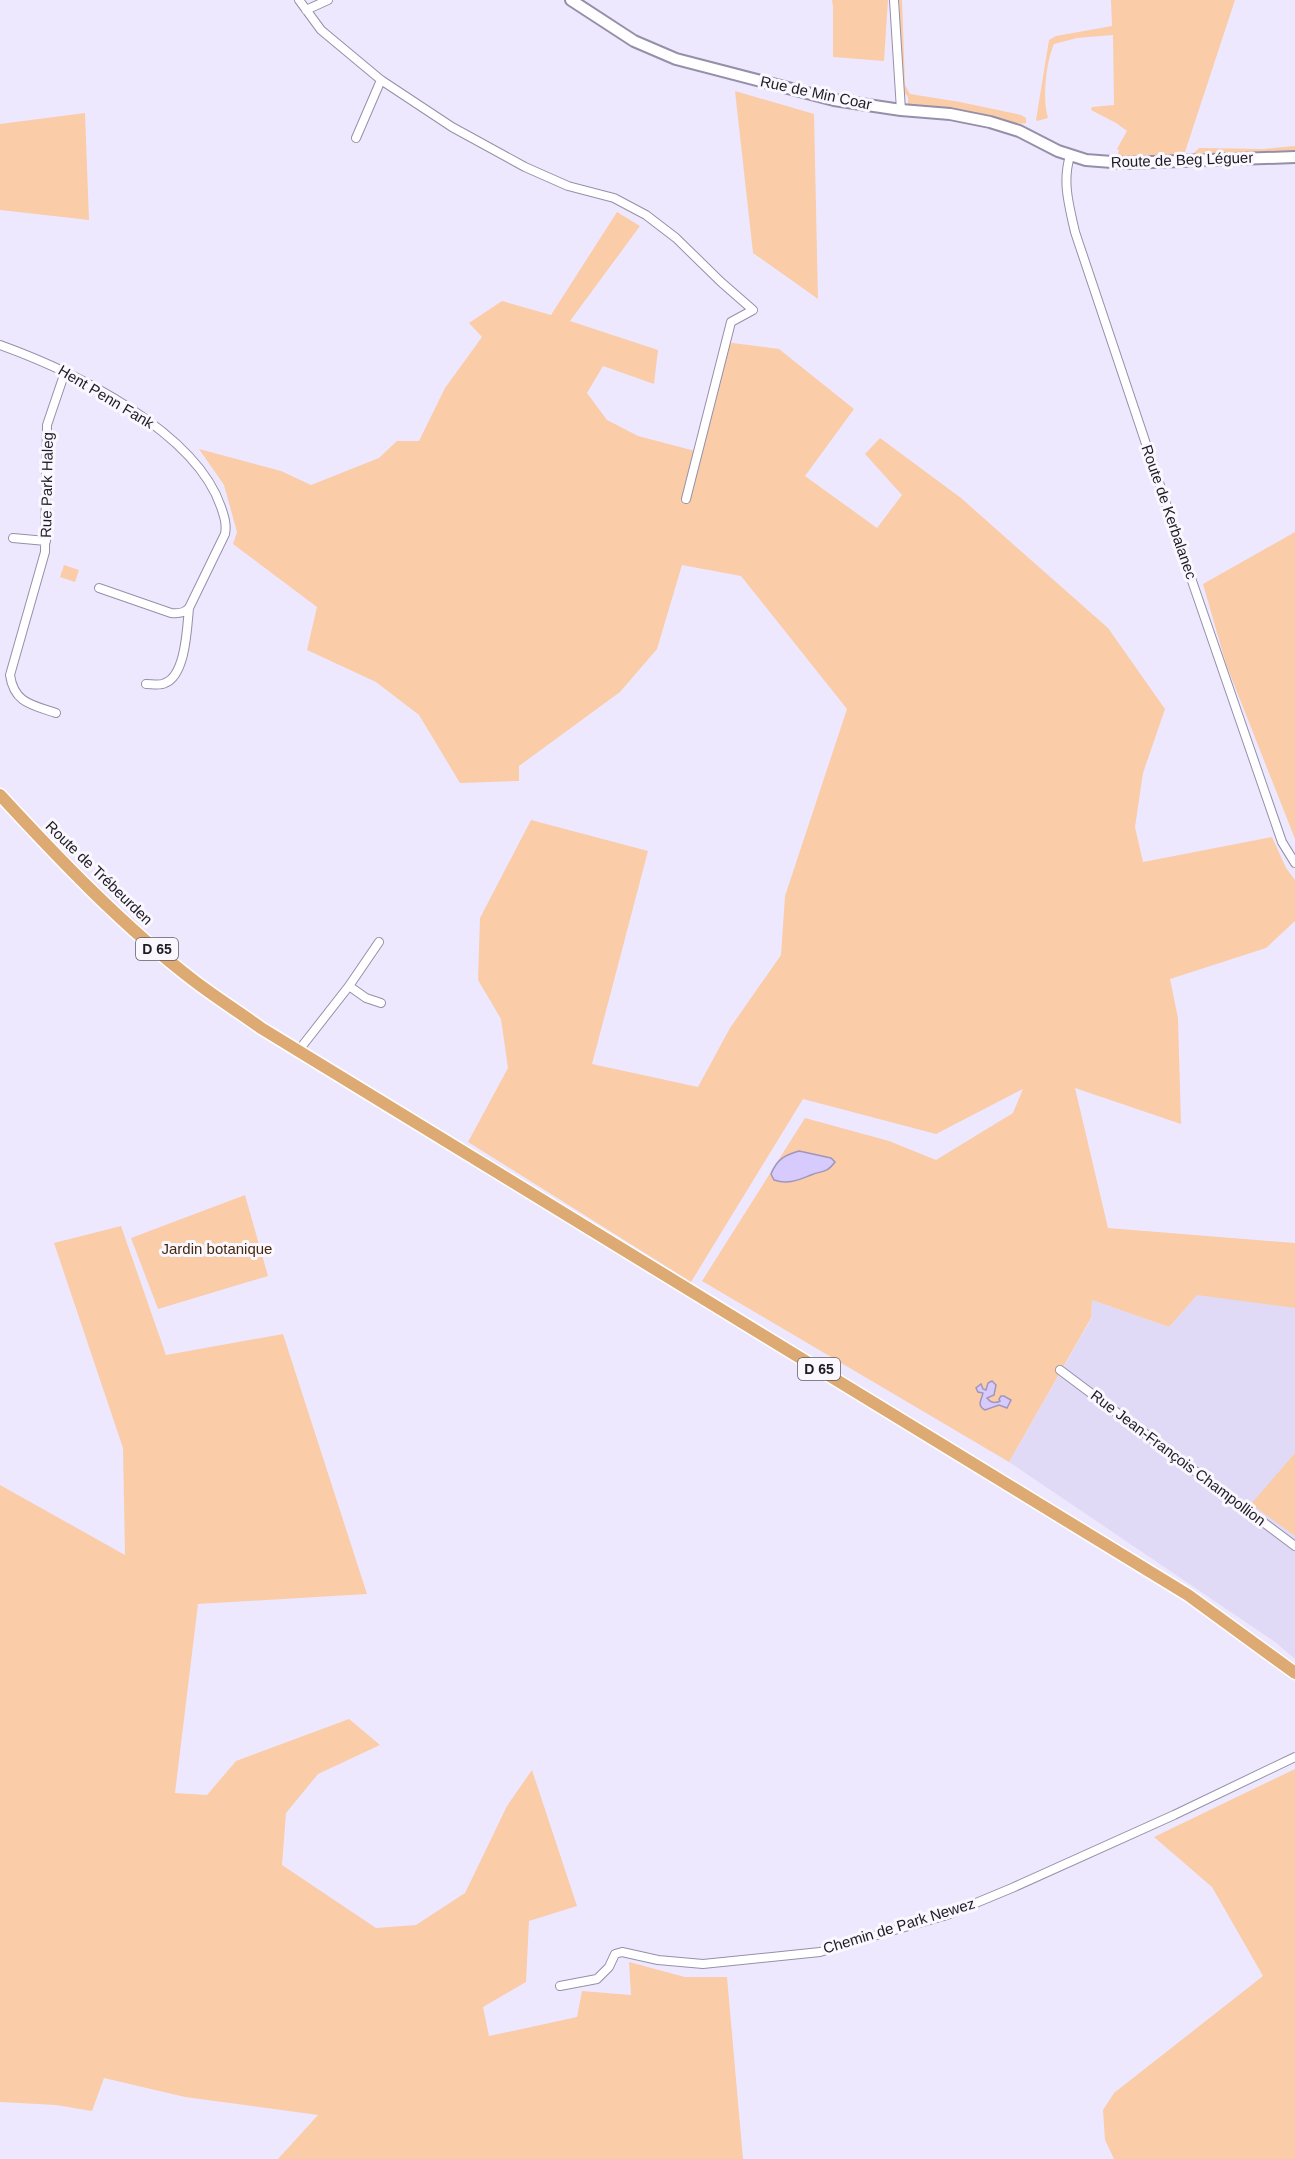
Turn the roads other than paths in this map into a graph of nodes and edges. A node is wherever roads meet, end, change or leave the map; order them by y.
1 (300, 0) edge
2 (328, 0) edge
3 (572, 0) edge
4 (894, 0) edge
5 (306, 10) junction
6 (381, 80) junction
7 (901, 110) junction
8 (356, 138) dead end
9 (1070, 156) junction
10 (1295, 157) edge
11 (0, 345) edge
12 (65, 372) junction
13 (686, 499) dead end
14 (13, 538) dead end
15 (46, 542) junction
16 (99, 588) dead end
17 (189, 608) junction
18 (146, 684) dead end
19 (56, 713) dead end
20 (0, 795) edge
21 (1295, 863) edge
22 (379, 942) dead end
23 (349, 986) junction
24 (381, 1003) dead end
25 (298, 1050) junction
26 (1060, 1370) dead end
27 (1295, 1546) edge
28 (1295, 1673) edge
29 (1295, 1757) edge
30 (560, 1986) dead end

1 - 5 street
2 - 5 street
3 - 7 street, Rue de Min Coar
4 - 7 street
5 - 6 street
6 - 8 street
6 - 13 street
7 - 9 street, Rue de Min Coar
9 - 10 street, Route de Beg Léguer
9 - 21 street, Route de Kerbalanec
11 - 12 street, Hent Penn Fank
12 - 15 street, Rue Park Haleg
12 - 17 street, Hent Penn Fank
14 - 15 street
15 - 19 street, Rue Park Haleg
16 - 17 street
17 - 18 street, Hent Penn Fank
20 - 25 main road, Route de Trébeurden / D 65
22 - 23 street
23 - 24 street
23 - 25 street
25 - 28 main road, Route de Trébeurden / D 65
26 - 27 street, Rue Jean-François Champollion
29 - 30 street, Chemin de Park Newez

